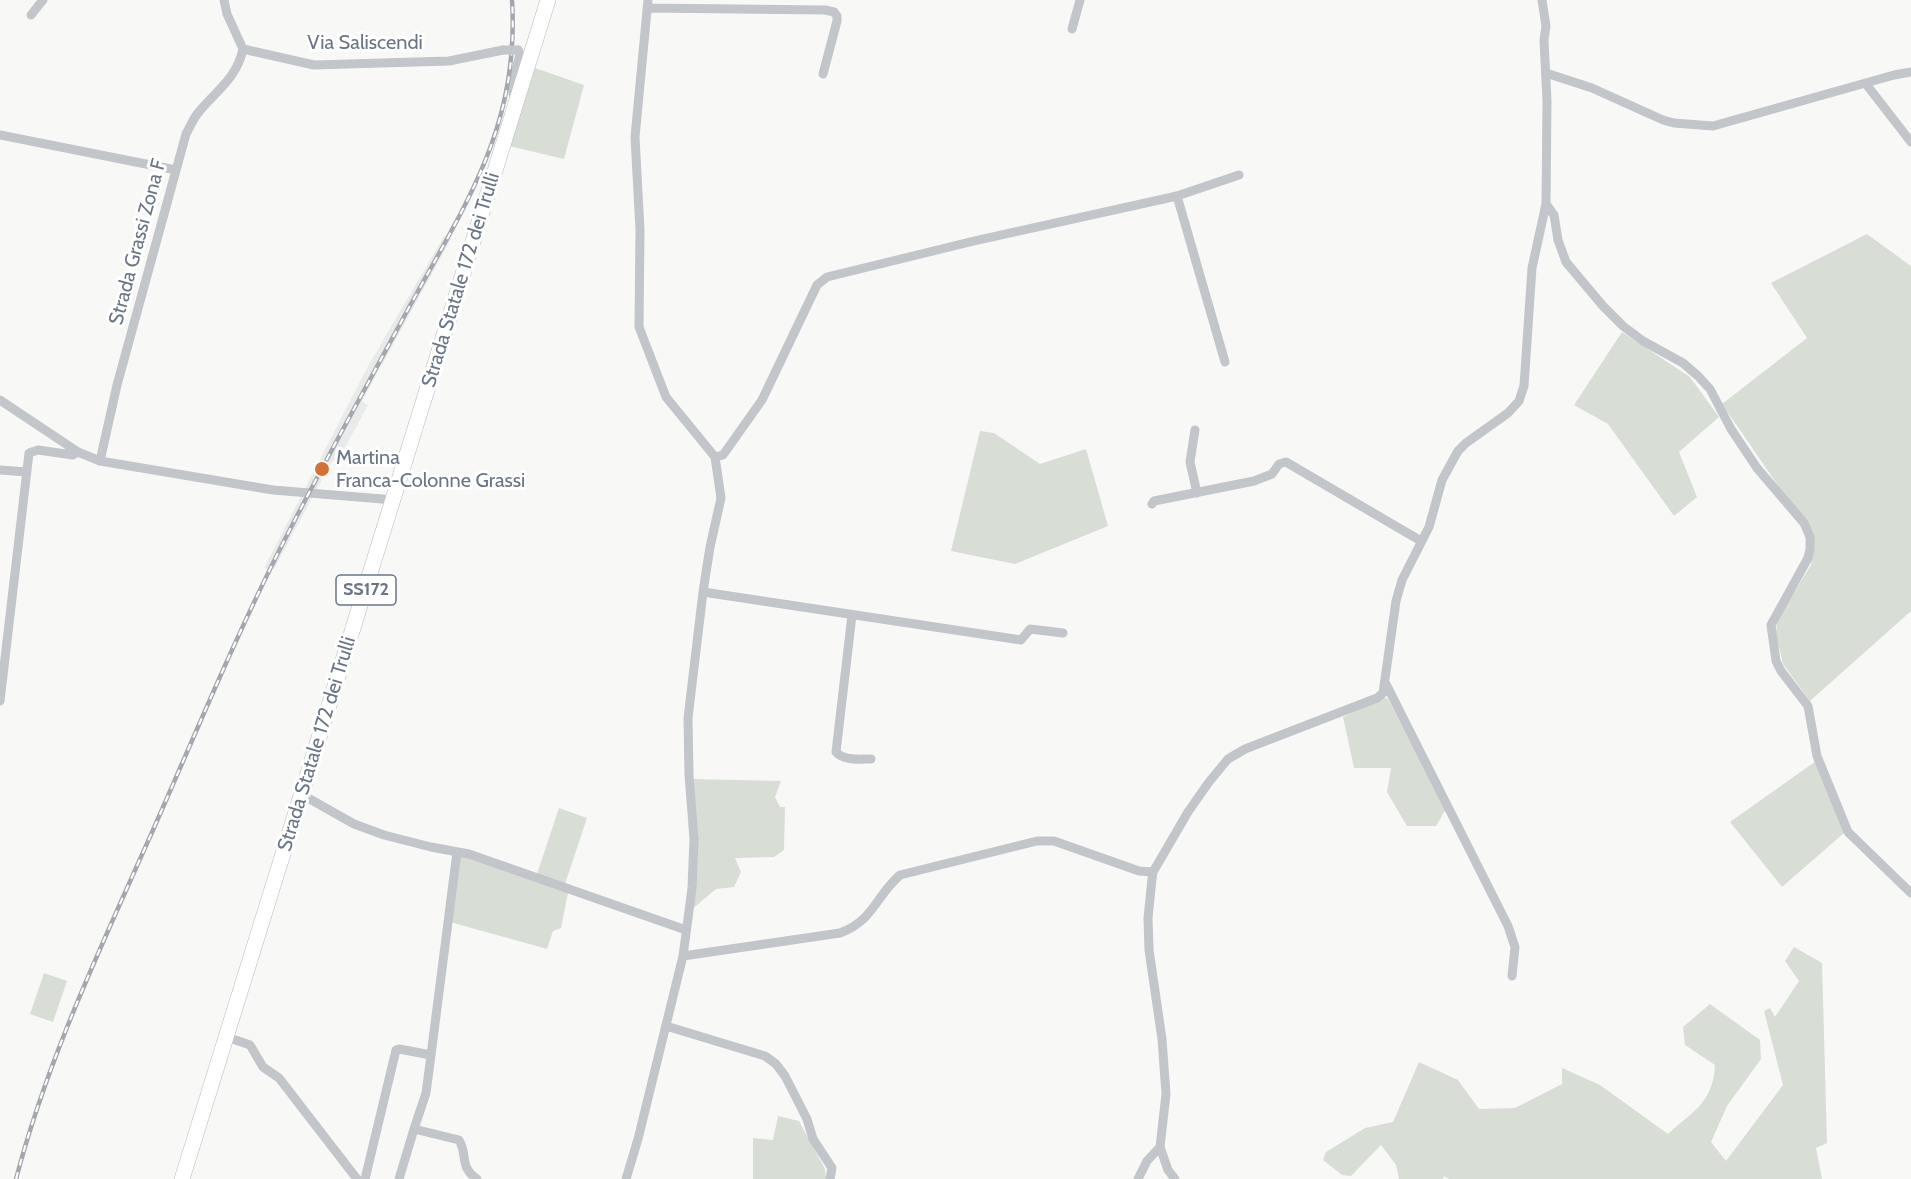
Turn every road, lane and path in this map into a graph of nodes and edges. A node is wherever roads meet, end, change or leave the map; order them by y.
1 (43, 0) edge
2 (224, 0) edge
3 (548, 0) edge
4 (1080, 0) edge
5 (1542, 0) edge
6 (647, 4) edge
7 (31, 15) dead end
8 (1072, 29) dead end
9 (243, 49) junction
10 (1911, 72) edge
11 (1545, 73) junction
12 (823, 74) dead end
13 (1866, 84) junction
14 (515, 105) junction
15 (0, 135) edge
16 (1911, 142) edge
17 (176, 170) junction
18 (1239, 175) dead end
19 (1178, 196) junction
20 (1546, 204) junction
21 (1225, 362) dead end
22 (0, 400) edge
23 (1196, 430) dead end
24 (78, 452) junction
25 (715, 457) junction
26 (100, 461) junction
27 (0, 470) edge
28 (27, 472) junction
29 (1197, 493) junction
30 (394, 500) junction
31 (1152, 504) dead end
32 (1421, 541) junction
33 (703, 592) junction
34 (852, 615) junction
35 (1063, 633) dead end
36 (1386, 684) junction
37 (0, 701) edge
38 (871, 759) dead end
39 (301, 794) junction
40 (457, 852) junction
41 (1153, 872) junction
42 (1911, 893) edge
43 (686, 930) junction
44 (683, 956) junction
45 (1512, 975) dead end
46 (666, 1026) junction
47 (227, 1037) junction
48 (431, 1054) junction
49 (414, 1129) junction
50 (1160, 1147) junction
51 (182, 1179) edge
52 (357, 1179) edge
53 (365, 1179) edge
54 (399, 1179) edge
55 (477, 1179) edge
56 (626, 1179) edge
57 (830, 1179) edge
58 (1138, 1179) edge
59 (1175, 1179) edge

1 - 7 street
2 - 9 street
3 - 14 main road, Strada Statale 172 dei Trulli / SS172
4 - 8 street
5 - 11 street
6 - 12 street
6 - 25 street
9 - 14 street, Via Saliscendi, bridge
9 - 17 street, Strada Grassi Zona F
10 - 13 street
11 - 13 street
11 - 20 street
13 - 16 street
14 - 30 main road, Strada Statale 172 dei Trulli / SS172
15 - 17 street
17 - 26 street, Strada Grassi Zona F
18 - 19 street
19 - 21 street
19 - 25 street
20 - 32 street
20 - 42 street
22 - 24 street
23 - 29 street
24 - 26 street
24 - 28 street
25 - 33 street
26 - 30 street
27 - 28 street
28 - 37 street
29 - 31 street
29 - 32 street
30 - 39 main road, Strada Statale 172 dei Trulli / SS172
32 - 36 street
33 - 34 street
33 - 43 street
34 - 35 street
34 - 38 street
36 - 41 street
36 - 45 street
39 - 40 street
39 - 47 main road, Strada Statale 172 dei Trulli / SS172
40 - 43 street
40 - 48 street
41 - 44 street
41 - 50 street
43 - 44 street
44 - 46 street
46 - 56 street
46 - 57 street
47 - 51 main road, Strada Statale 172 dei Trulli / SS172
47 - 52 street
48 - 49 street
48 - 53 street
49 - 54 street
49 - 55 street
50 - 58 street
50 - 59 street

